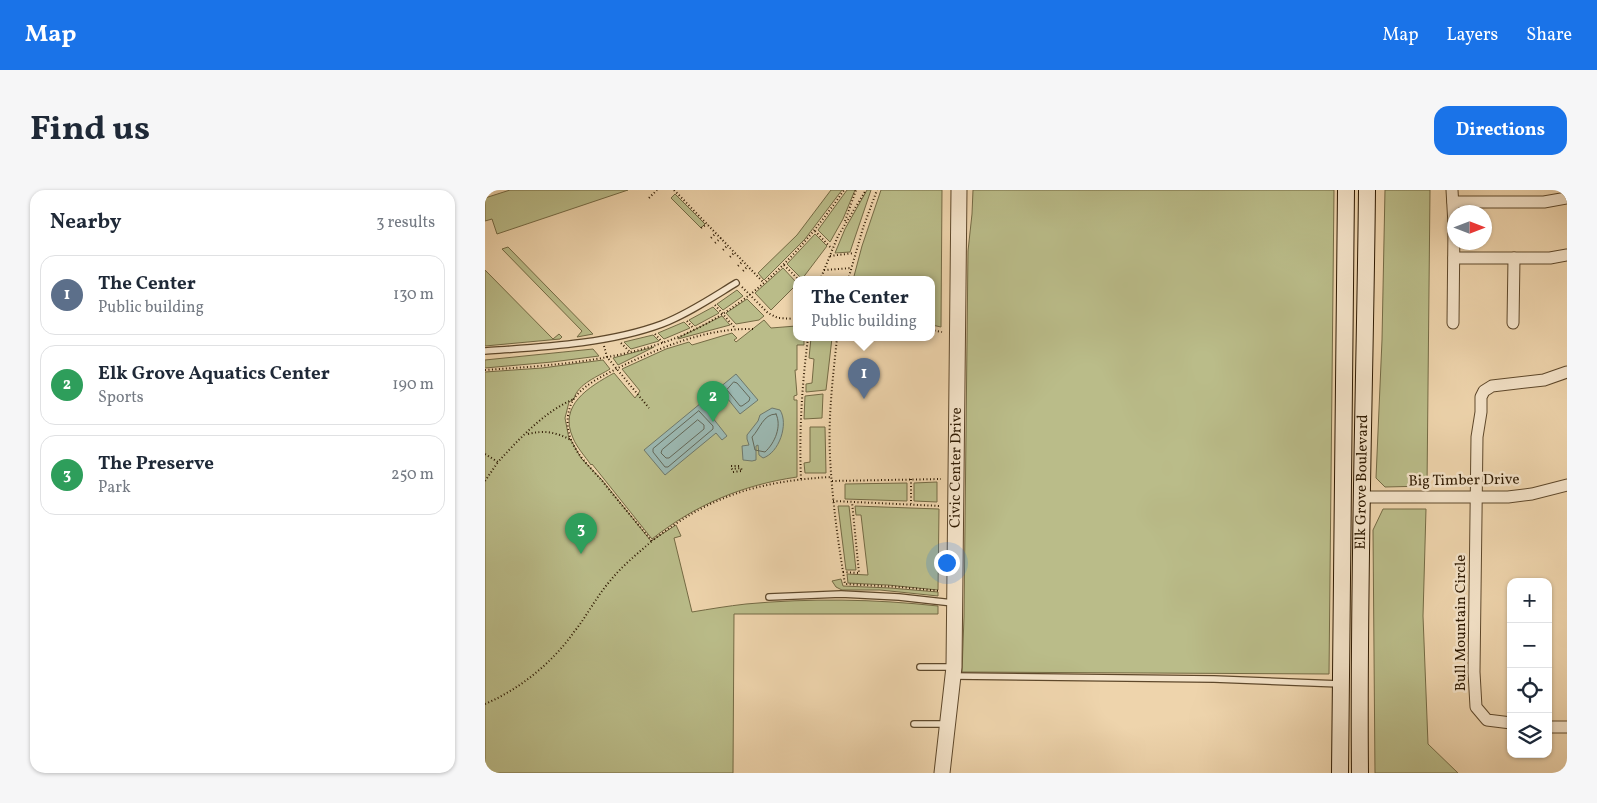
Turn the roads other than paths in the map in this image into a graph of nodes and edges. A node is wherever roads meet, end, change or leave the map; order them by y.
1 (959, 190) edge
2 (1345, 190) edge
3 (1367, 190) edge
4 (1452, 190) edge
5 (1567, 198) edge
6 (1453, 202) junction
7 (1567, 255) edge
8 (1454, 258) junction
9 (1514, 258) junction
10 (739, 285) road end
11 (1453, 323) dead end
12 (1513, 323) dead end
13 (485, 351) edge
14 (1567, 372) edge
15 (1343, 405) junction
16 (1567, 485) edge
17 (1361, 497) junction
18 (1476, 498) junction
19 (1342, 500) junction
20 (769, 597) dead end
21 (955, 603) junction
22 (1360, 619) junction
23 (921, 667) dead end
24 (953, 672) junction
25 (1340, 684) junction
26 (1507, 722) edge
27 (914, 724) dead end
28 (948, 724) junction
29 (1552, 727) edge
30 (1567, 727) edge
31 (942, 773) edge
32 (1340, 773) edge
33 (1360, 773) edge

1 - 21 street, Civic Center Drive
2 - 15 main road, Elk Grove Boulevard
3 - 17 main road, Elk Grove Boulevard
4 - 6 street
5 - 6 street
6 - 8 street
7 - 9 street
8 - 9 street
8 - 11 street
9 - 12 street
10 - 13 lane
14 - 18 street, Bull Mountain Circle
15 - 17 main road
15 - 19 main road, Elk Grove Boulevard
16 - 18 street, Big Timber Drive
17 - 18 street, Big Timber Drive
17 - 22 main road, Elk Grove Boulevard
18 - 26 street, Bull Mountain Circle
19 - 22 main road
19 - 25 main road, Elk Grove Boulevard
20 - 21 lane
21 - 24 street, Civic Center Drive
22 - 33 main road, Elk Grove Boulevard
23 - 24 lane
24 - 25 lane
24 - 28 street, Civic Center Drive
25 - 32 main road, Elk Grove Boulevard
27 - 28 lane
28 - 31 street, Civic Center Drive
29 - 30 street

